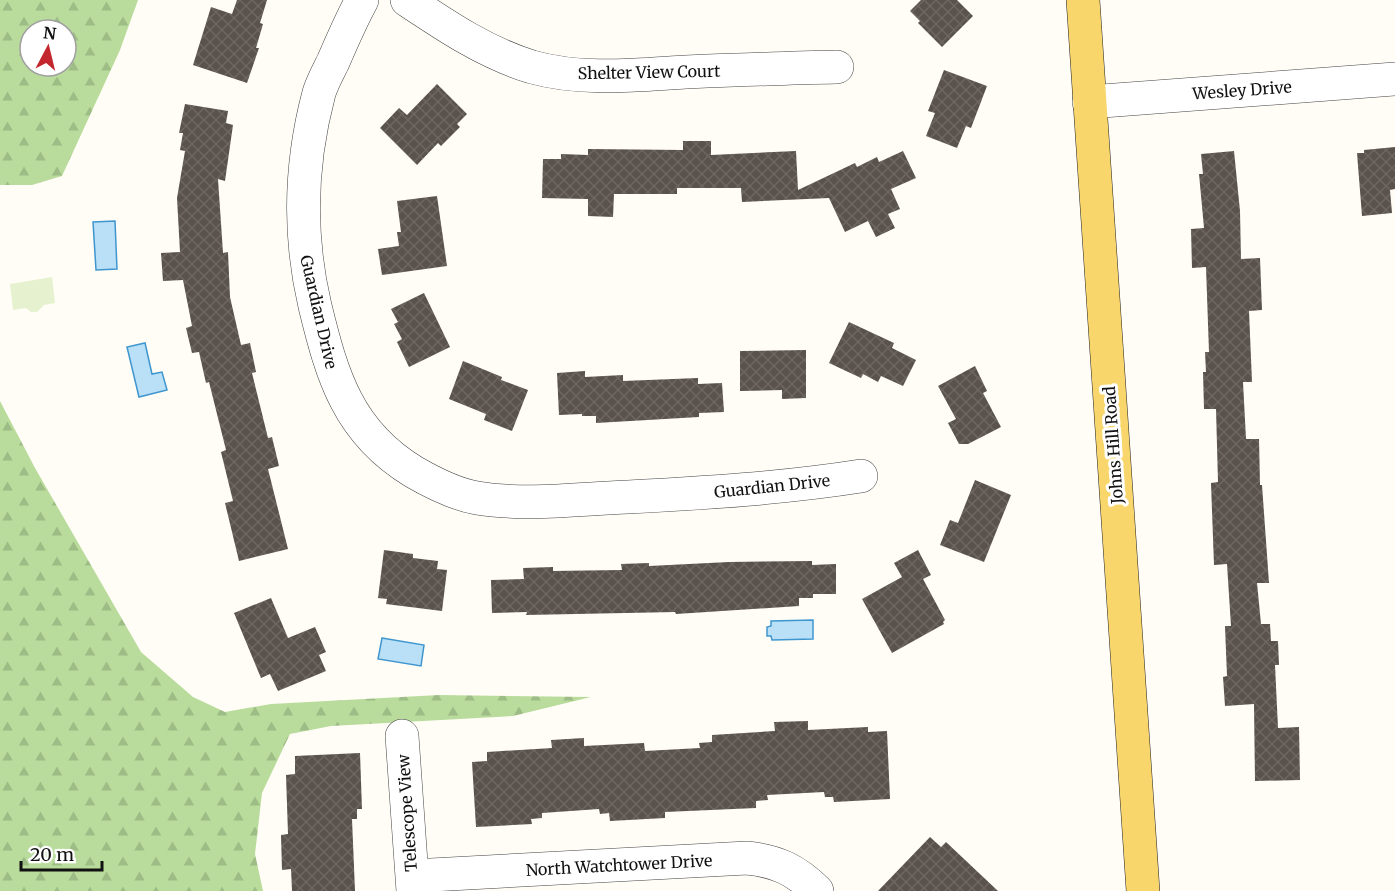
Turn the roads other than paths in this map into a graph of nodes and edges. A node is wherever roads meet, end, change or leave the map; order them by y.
1 (362, 0) edge
2 (407, 0) edge
3 (1083, 0) edge
4 (837, 67) dead end
5 (1395, 79) edge
6 (1089, 102) junction
7 (861, 476) dead end
8 (402, 736) dead end
9 (413, 884) edge
10 (818, 891) edge
11 (1143, 891) edge

1 - 7 street, Guardian Drive
2 - 4 street, Shelter View Court
3 - 6 main road, Johns Hill Road
5 - 6 street, Wesley Drive
6 - 11 main road, Johns Hill Road
8 - 9 street, Telescope View
9 - 10 street, North Watchtower Drive

